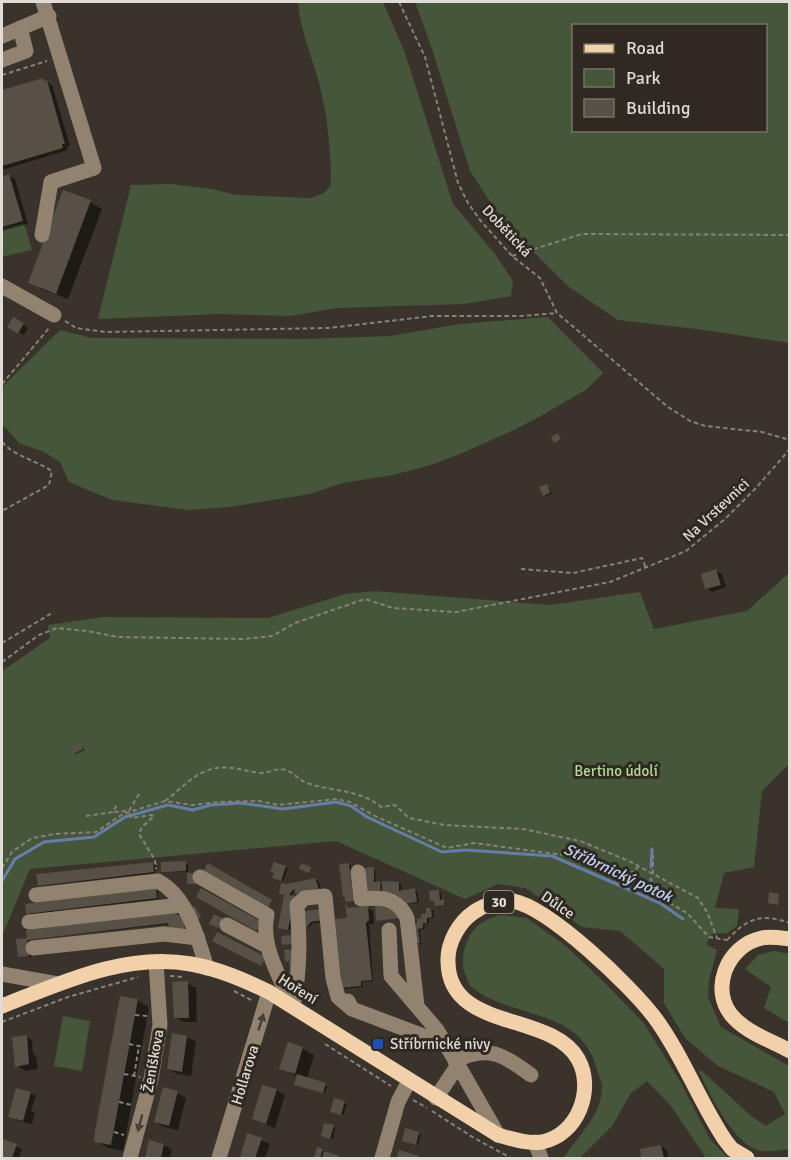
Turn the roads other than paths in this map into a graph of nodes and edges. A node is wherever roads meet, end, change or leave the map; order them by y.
1 (43, 2) edge
2 (49, 16) junction
3 (20, 28) junction
4 (2, 36) edge
5 (2, 60) edge
6 (42, 235) dead end
7 (2, 286) edge
8 (54, 315) road end
9 (358, 872) dead end
10 (200, 877) dead end
11 (36, 895) dead end
12 (181, 905) junction
13 (29, 922) dead end
14 (227, 925) dead end
15 (389, 930) dead end
16 (198, 938) junction
17 (789, 939) edge
18 (267, 946) junction
19 (33, 948) dead end
20 (156, 962) junction
21 (207, 968) junction
22 (2, 974) edge
23 (58, 984) junction
24 (269, 992) junction
25 (2, 1006) edge
26 (293, 1006) junction
27 (417, 1006) junction
28 (446, 1044) junction
29 (789, 1051) edge
30 (456, 1063) junction
31 (531, 1075) dead end
32 (409, 1081) junction
33 (436, 1098) junction
34 (498, 1136) junction
35 (535, 1142) junction
36 (130, 1158) edge
37 (219, 1158) edge
38 (382, 1158) edge
39 (541, 1158) edge
40 (747, 1158) edge

1 - 2 street
2 - 3 street
2 - 6 street
3 - 4 street
3 - 5 street
7 - 8 street
9 - 27 street
10 - 18 street
11 - 12 street
12 - 13 street
12 - 16 street
14 - 18 street
15 - 27 street
16 - 19 street
16 - 21 street
17 - 29 main road
18 - 26 street
20 - 21 main road, Hoření
20 - 23 main road, Hoření
20 -> 36 street, Ženíškova
21 - 24 main road, Hoření
22 - 23 street
23 - 25 main road, Hoření
24 - 26 main road, Hoření
37 -> 24 street, Hollarova
26 - 28 street
26 - 32 main road, Hoření
27 - 28 street
28 - 30 street
30 - 31 street
30 - 33 street
30 - 34 street
32 - 33 main road, Hoření
32 - 38 street
33 - 34 main road, Hoření
34 - 35 main road, Hoření
35 - 39 street
35 - 40 main road, Důlce / 30

